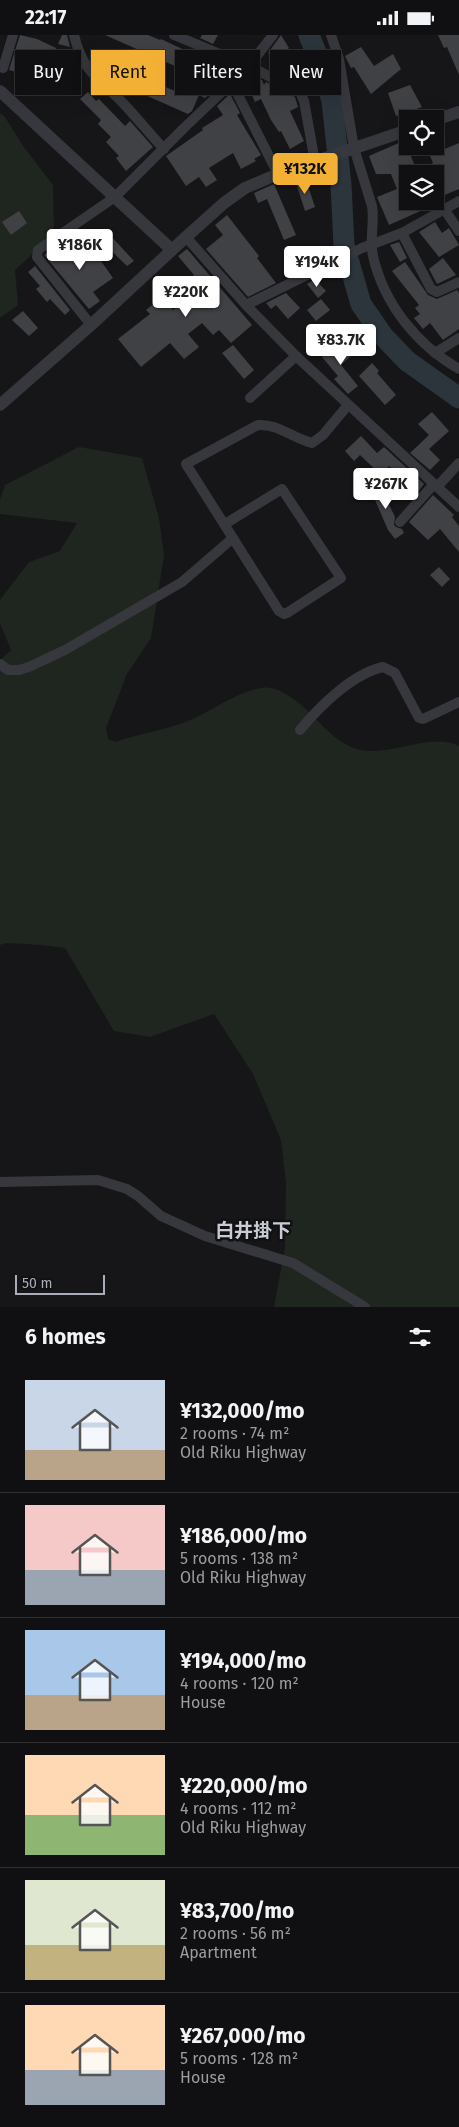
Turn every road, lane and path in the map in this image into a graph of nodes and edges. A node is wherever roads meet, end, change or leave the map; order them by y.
1 (13, 35) edge
2 (74, 35) edge
3 (174, 35) edge
4 (273, 35) edge
5 (331, 35) edge
6 (210, 50) edge
7 (260, 52) edge
8 (2, 68) dead end
9 (260, 71) edge
10 (0, 91) edge
11 (219, 95) edge
12 (238, 95) edge
13 (459, 112) edge
14 (444, 117) edge
15 (399, 133) edge
16 (164, 149) junction
17 (351, 149) junction
18 (318, 161) junction
19 (278, 174) junction
20 (115, 197) junction
21 (459, 201) edge
22 (444, 209) joint
23 (442, 210) edge
24 (459, 231) edge
25 (402, 233) junction
26 (186, 237) junction
27 (367, 247) junction
28 (172, 250) junction
29 (459, 282) edge
30 (246, 305) junction
31 (91, 325) junction
32 (459, 338) edge
33 (435, 353) junction
34 (296, 356) junction
35 (459, 369) edge
36 (250, 398) dead end
37 (0, 405) edge
38 (348, 405) junction
39 (459, 463) edge
40 (436, 486) junction
41 (459, 507) edge
42 (400, 522) dead end
43 (225, 525) junction
44 (233, 538) junction
45 (0, 664) edge
46 (459, 702) edge
47 (300, 730) dead end
48 (0, 1182) edge
49 (365, 1307) edge

1 - 8 street
2 - 16 street
3 - 6 street
4 - 7 street
5 - 17 street
9 - 18 street
10 - 20 street
11 - 16 street
12 - 19 street
13 - 14 street
15 - 17 street
16 - 20 street
17 - 18 street
17 - 27 street
18 - 19 street
19 - 26 street
20 - 28 street
20 - 31 street
21 - 22 street
22 - 24 street
23 - 25 street
25 - 27 street
25 - 29 street
26 - 28 street
26 - 30 street
27 - 30 street
27 - 33 street
28 - 31 street
30 - 34 street
31 - 37 street
32 - 33 street
33 - 35 street
34 - 36 street
34 - 38 street
38 - 40 street
38 - 43 street
39 - 40 street
40 - 41 street
40 - 42 street
43 - 44 street
43 - 44 street
44 - 45 street
46 - 47 street
48 - 49 street

